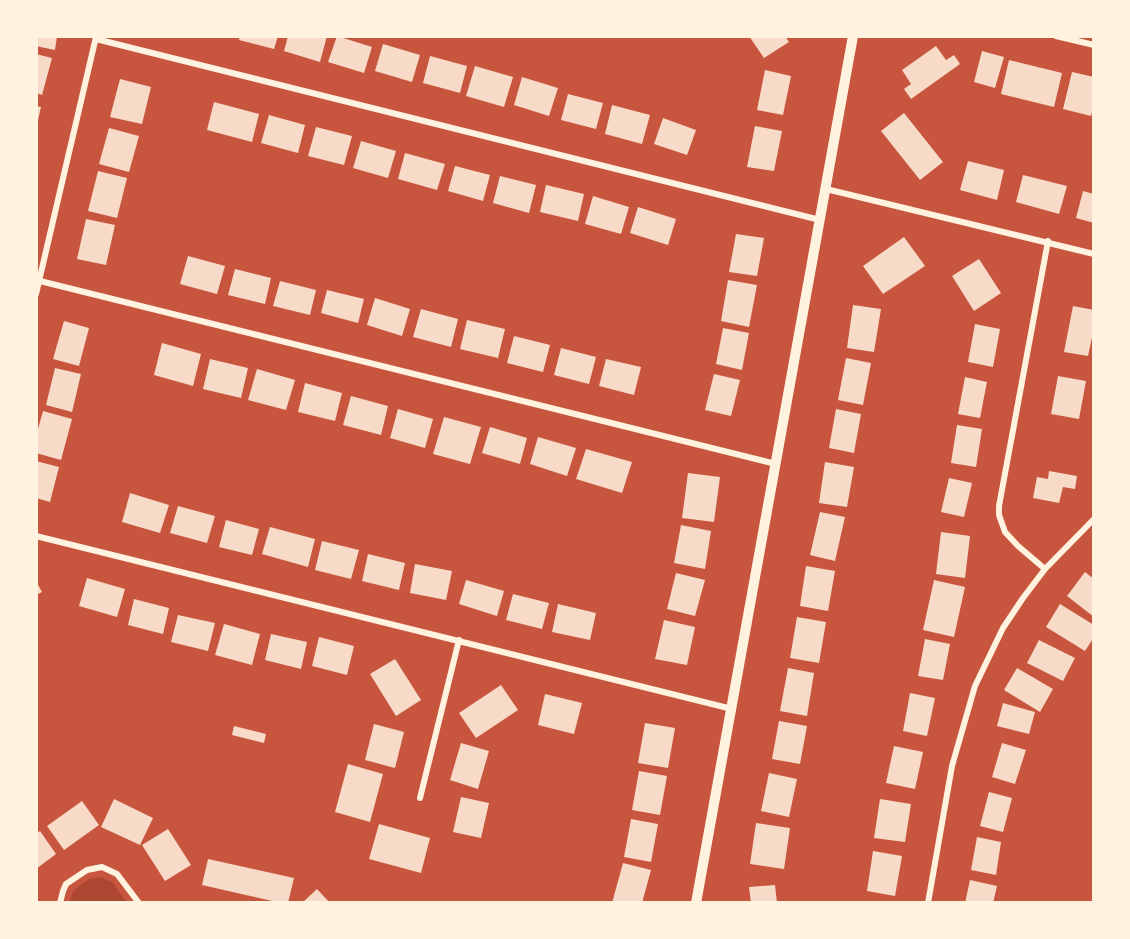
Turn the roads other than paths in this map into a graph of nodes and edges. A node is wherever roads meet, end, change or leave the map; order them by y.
1 (853, 36) edge
2 (1056, 36) edge
3 (96, 38) edge
4 (1094, 45) edge
5 (826, 189) junction
6 (820, 220) junction
7 (1048, 242) junction
8 (1094, 254) edge
9 (38, 281) edge
10 (36, 294) edge
11 (776, 464) junction
12 (1094, 519) edge
13 (36, 536) edge
14 (1045, 569) junction
15 (459, 640) junction
16 (732, 709) junction
17 (420, 798) dead end
18 (60, 903) edge
19 (139, 903) edge
20 (696, 903) edge
21 (928, 903) edge

1 - 5 street
2 - 4 street
3 - 6 street
3 - 9 street
5 - 6 street
5 - 7 street
6 - 11 street
7 - 8 street
7 - 14 street
9 - 10 street
9 - 11 street
11 - 16 street
12 - 14 street
13 - 15 street
14 - 21 street
15 - 16 street
15 - 17 street
16 - 20 street
18 - 19 street

